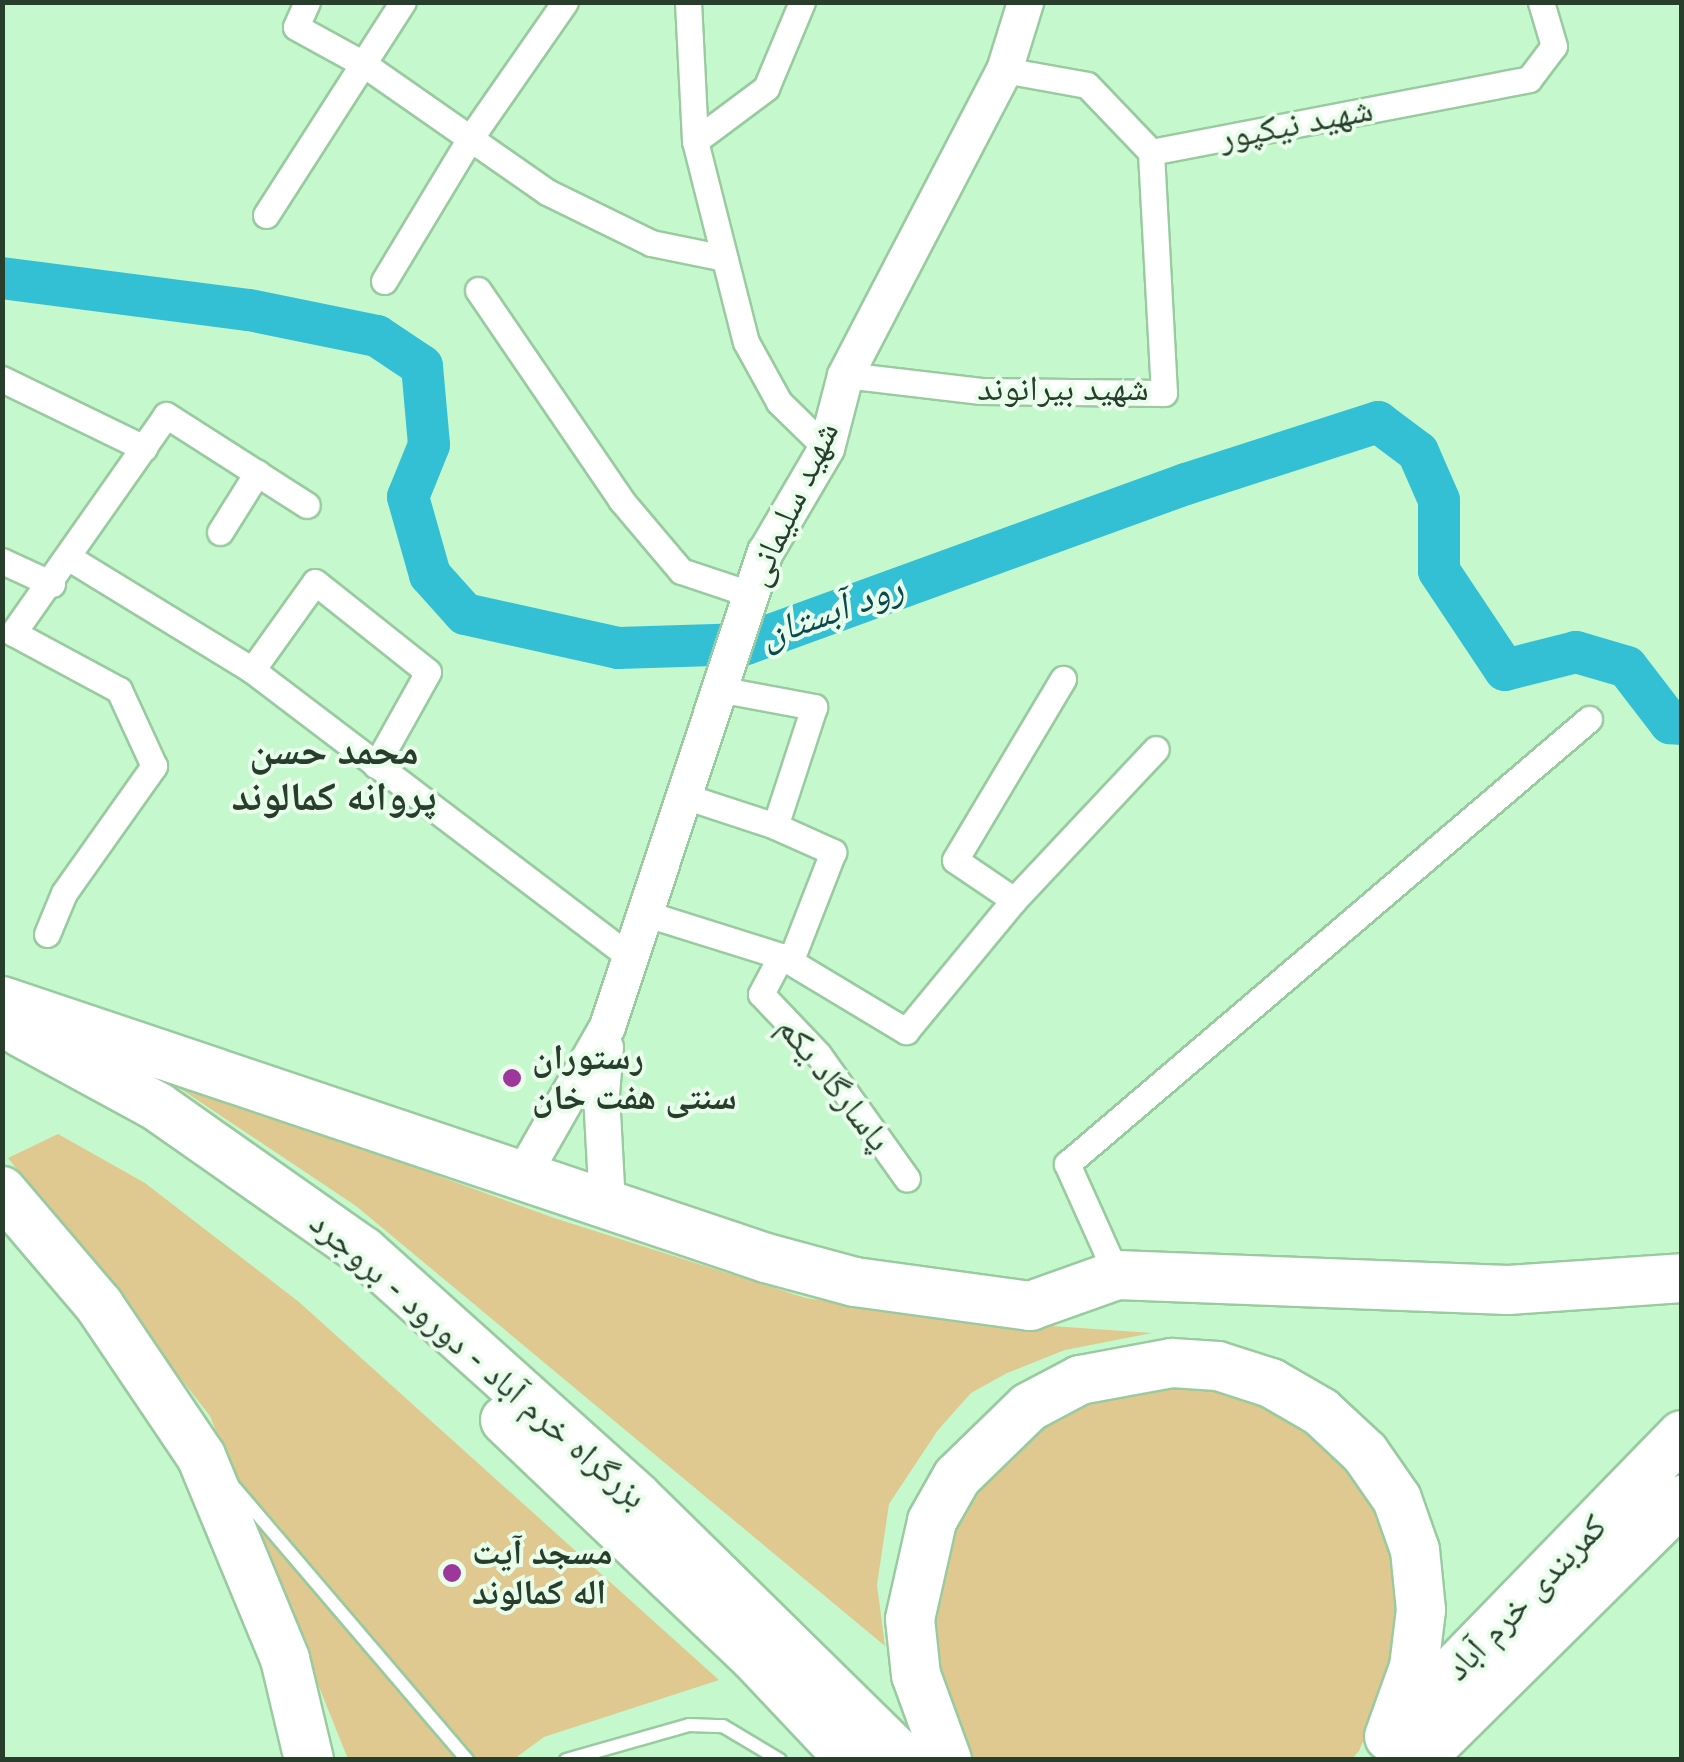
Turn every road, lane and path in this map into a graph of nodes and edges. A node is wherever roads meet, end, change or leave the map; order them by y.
1 (308, 2) edge
2 (403, 2) edge
3 (565, 2) edge
4 (688, 2) edge
5 (802, 2) edge
6 (1025, 2) edge
7 (1541, 2) edge
8 (366, 65) junction
9 (1004, 70) junction
10 (469, 140) junction
11 (694, 142) junction
12 (1151, 152) junction
13 (266, 214) dead end
14 (724, 258) junction
15 (384, 281) dead end
16 (478, 290) dead end
17 (845, 374) junction
18 (2, 379) edge
19 (144, 448) junction
20 (826, 448) junction
21 (257, 473) junction
22 (308, 506) dead end
23 (220, 532) dead end
24 (70, 559) junction
25 (2, 561) edge
26 (52, 584) junction
27 (750, 595) junction
28 (252, 670) junction
29 (1063, 679) dead end
30 (718, 689) junction
31 (1589, 719) dead end
32 (1156, 750) dead end
33 (376, 765) junction
34 (684, 796) junction
35 (775, 826) junction
36 (1014, 900) junction
37 (647, 914) junction
38 (47, 934) dead end
39 (632, 958) junction
40 (786, 958) junction
41 (2, 1001) edge
42 (2, 1023) edge
43 (607, 1026) junction
44 (2, 1056) edge
45 (521, 1176) junction
46 (907, 1179) dead end
47 (2, 1192) edge
48 (607, 1205) junction
49 (1117, 1275) junction
50 (1682, 1278) edge
51 (184, 1429) junction
52 (1682, 1435) edge
53 (1682, 1500) edge
54 (1392, 1752) edge
55 (309, 1760) edge
56 (467, 1760) edge
57 (566, 1760) edge
58 (780, 1760) edge
59 (850, 1760) edge
60 (906, 1760) edge
61 (947, 1760) edge

1 - 8 street
2 - 8 street
3 - 10 street
4 - 11 street
5 - 11 street
6 - 9 street, شهید سلیمانی
7 - 12 street, شهید نیکپور
8 - 10 street
8 - 13 street
9 - 12 street
9 - 17 street, شهید سلیمانی
10 - 14 street
10 - 15 street
11 - 14 street
12 - 17 street, شهید بیرانوند
14 - 20 street
16 - 27 street
17 - 20 street, شهید سلیمانی
18 - 19 street
19 - 21 street
19 - 24 street
20 - 27 street, شهید سلیمانی
21 - 22 street
21 - 23 street
24 - 26 street
24 - 28 street
25 - 26 street
26 - 38 street
27 - 30 street, شهید سلیمانی
28 - 33 street
28 - 33 street
29 - 36 street
30 - 34 street, شهید سلیمانی
30 - 35 street
31 - 49 street
32 - 36 street
33 - 39 street
34 - 35 street
34 - 37 street, شهید سلیمانی
35 - 40 street
36 - 40 street
37 - 39 street, شهید سلیمانی
37 - 40 street
39 - 43 street, شهید سلیمانی
40 - 46 street, پاسارگاد یکم
41 - 45 highway
42 - 60 highway, بزرگراه خرم آباد - دورود - بروجرد
43 - 45 street, شهید سلیمانی
43 - 48 street, شهید سلیمانی
44 - 59 highway
45 - 48 highway
47 - 51 highway
48 - 49 highway
49 - 50 highway
51 - 55 highway
51 - 56 lane
52 - 54 highway, کمربندی خرم آباد
53 - 54 highway, کمربندی خرم آباد
54 - 61 highway
57 - 58 lane

